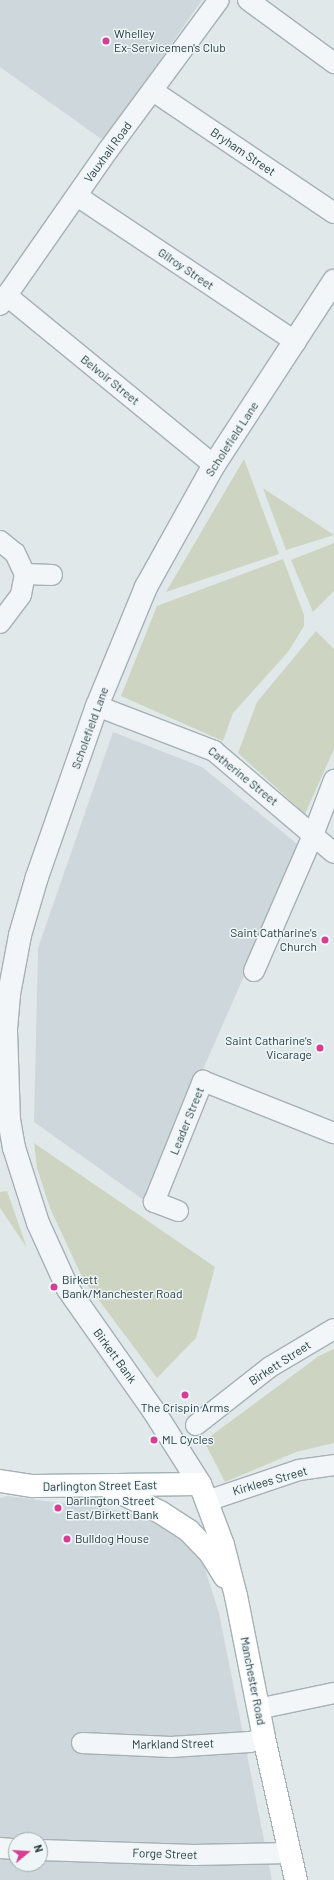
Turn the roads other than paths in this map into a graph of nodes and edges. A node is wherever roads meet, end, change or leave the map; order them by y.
1 (219, 0) edge
2 (248, 0) edge
3 (334, 63) edge
4 (153, 92) junction
5 (77, 196) junction
6 (334, 213) edge
7 (334, 281) edge
8 (3, 300) edge
9 (296, 342) junction
10 (214, 465) junction
11 (0, 541) edge
12 (25, 574) junction
13 (52, 575) dead end
14 (0, 623) edge
15 (97, 706) junction
16 (334, 780) edge
17 (313, 835) junction
18 (334, 854) edge
19 (254, 970) dead end
20 (3, 1091) edge
21 (334, 1133) edge
22 (178, 1211) dead end
23 (38, 1223) joint
24 (334, 1329) edge
25 (196, 1425) dead end
26 (325, 1467) edge
27 (0, 1481) edge
28 (106, 1486) junction
29 (203, 1492) junction
30 (236, 1596) junction
31 (334, 1693) edge
32 (258, 1709) junction
33 (264, 1738) junction
34 (82, 1743) dead end
35 (48, 1850) edge
36 (290, 1853) junction
37 (296, 1880) edge

1 - 4 street, Vauxhall Road
2 - 3 street
4 - 5 street, Vauxhall Road
4 - 6 street, Bryham Street
5 - 8 street, Vauxhall Road
5 - 9 street, Gilroy Street
7 - 9 street, Scholefield Lane
8 - 10 street, Belvoir Street
9 - 10 street, Scholefield Lane
10 - 15 street, Scholefield Lane
11 - 12 street
12 - 13 street
12 - 14 street
15 - 17 street, Catherine Street
15 - 20 street, Scholefield Lane
16 - 17 street
17 - 18 street, Catherine Street
17 - 19 street
20 - 23 street, Scholefield Lane
21 - 22 street, Leader Street
23 - 29 street, Birkett Bank
24 - 25 street, Birkett Street
26 - 29 street, Kirklees Street
27 - 28 highway, Darlington Street East
28 - 29 highway, Darlington Street East
28 - 30 highway
29 - 30 highway, Manchester Road
30 - 32 highway, Manchester Road
31 - 32 street
32 - 33 highway, Manchester Road
33 - 34 street, Markland Street
33 - 36 highway, Manchester Road
35 - 36 street, Forge Street
36 - 37 highway, Manchester Road

